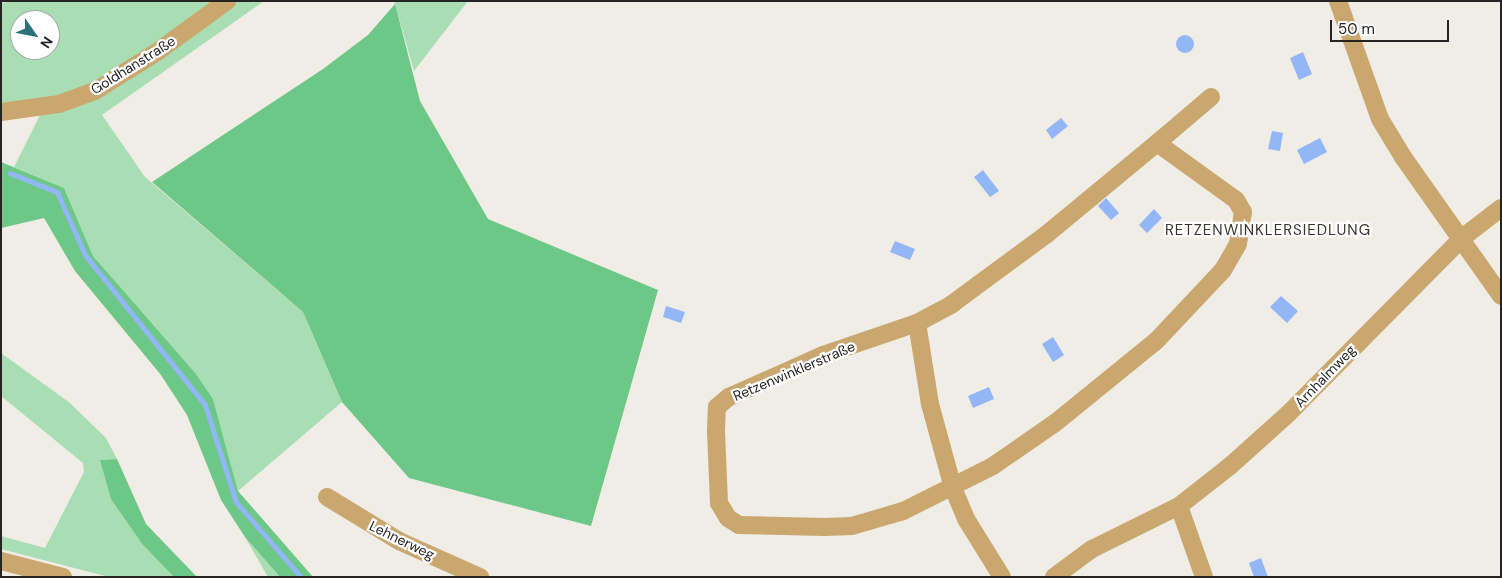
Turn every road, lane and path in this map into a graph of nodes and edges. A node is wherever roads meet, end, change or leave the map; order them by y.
1 (227, 1) edge
2 (1338, 1) edge
3 (1211, 97) dead end
4 (1, 112) edge
5 (1157, 143) junction
6 (1501, 208) edge
7 (1462, 238) junction
8 (1501, 296) edge
9 (917, 323) junction
10 (953, 488) junction
11 (327, 497) dead end
12 (1179, 506) junction
13 (1, 561) edge
14 (63, 577) edge
15 (480, 577) edge
16 (1002, 577) edge
17 (1054, 577) edge
18 (1204, 577) edge

1 - 4 street, Goldhanstraße
2 - 7 street
3 - 5 street, Retzenwinklerstraße
5 - 9 street, Retzenwinklerstraße
5 - 10 street, Retzenwinklerstraße
6 - 7 street, Arnhalmweg
7 - 8 street
7 - 12 street, Arnhalmweg
9 - 10 street
9 - 10 street, Retzenwinklerstraße
10 - 16 street
11 - 15 street, Lehnerweg
12 - 17 street, Arnhalmweg
12 - 18 street
13 - 14 street

